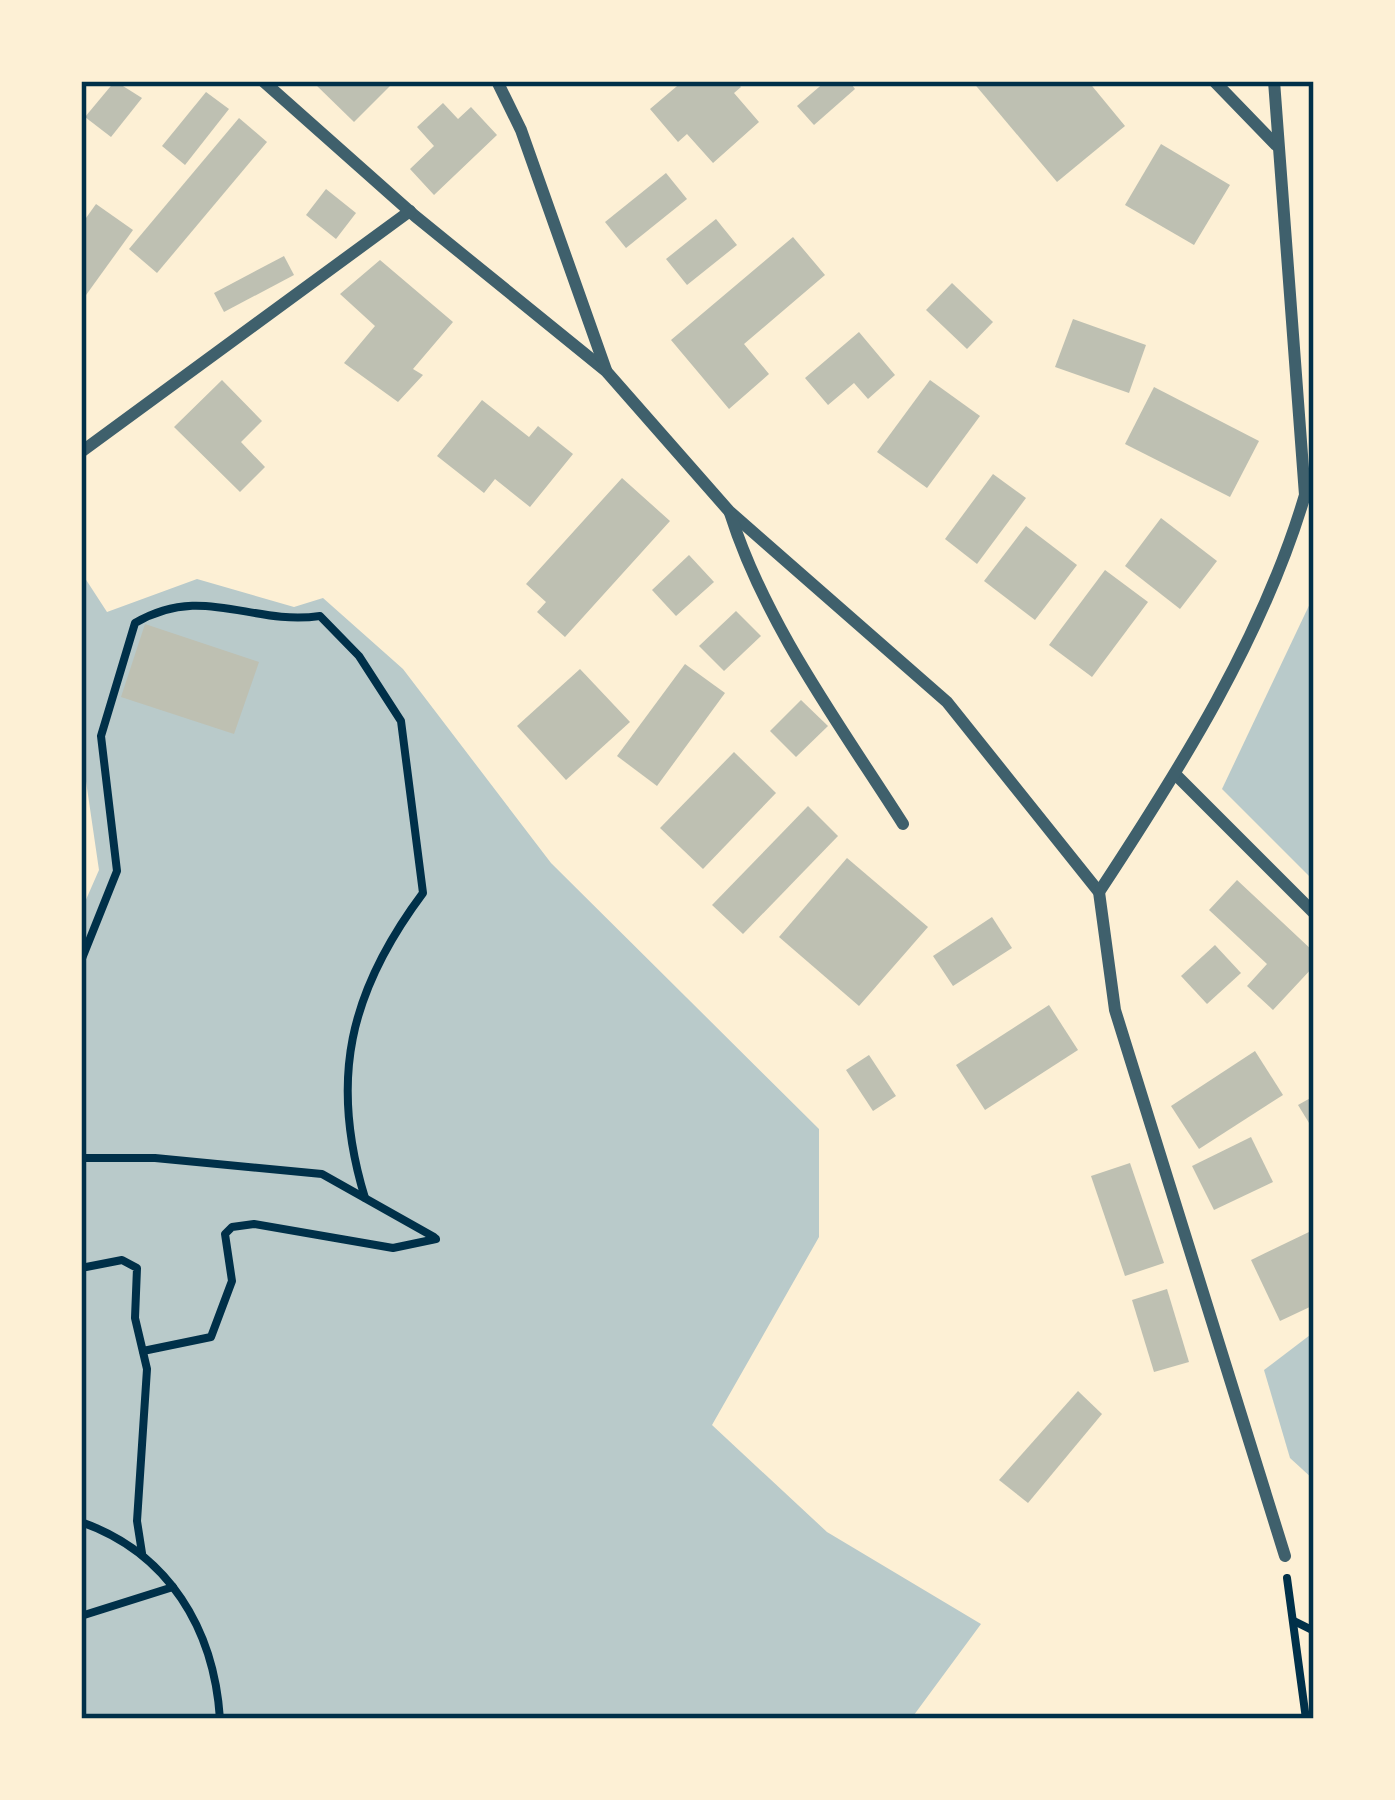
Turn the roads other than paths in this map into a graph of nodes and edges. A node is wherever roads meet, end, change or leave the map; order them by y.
1 (263, 81) edge
2 (497, 81) edge
3 (1214, 81) edge
4 (1274, 81) edge
5 (1277, 146) junction
6 (410, 211) junction
7 (606, 371) junction
8 (81, 452) edge
9 (729, 512) junction
10 (1176, 775) junction
11 (903, 824) dead end
12 (1099, 892) junction
13 (1314, 913) edge
14 (1285, 1556) road end

1 - 6 street
2 - 7 street
3 - 5 street
4 - 5 street
5 - 10 street
6 - 7 street
6 - 8 street
7 - 9 street
9 - 11 street
9 - 12 street
10 - 12 street
10 - 13 street
12 - 14 street

